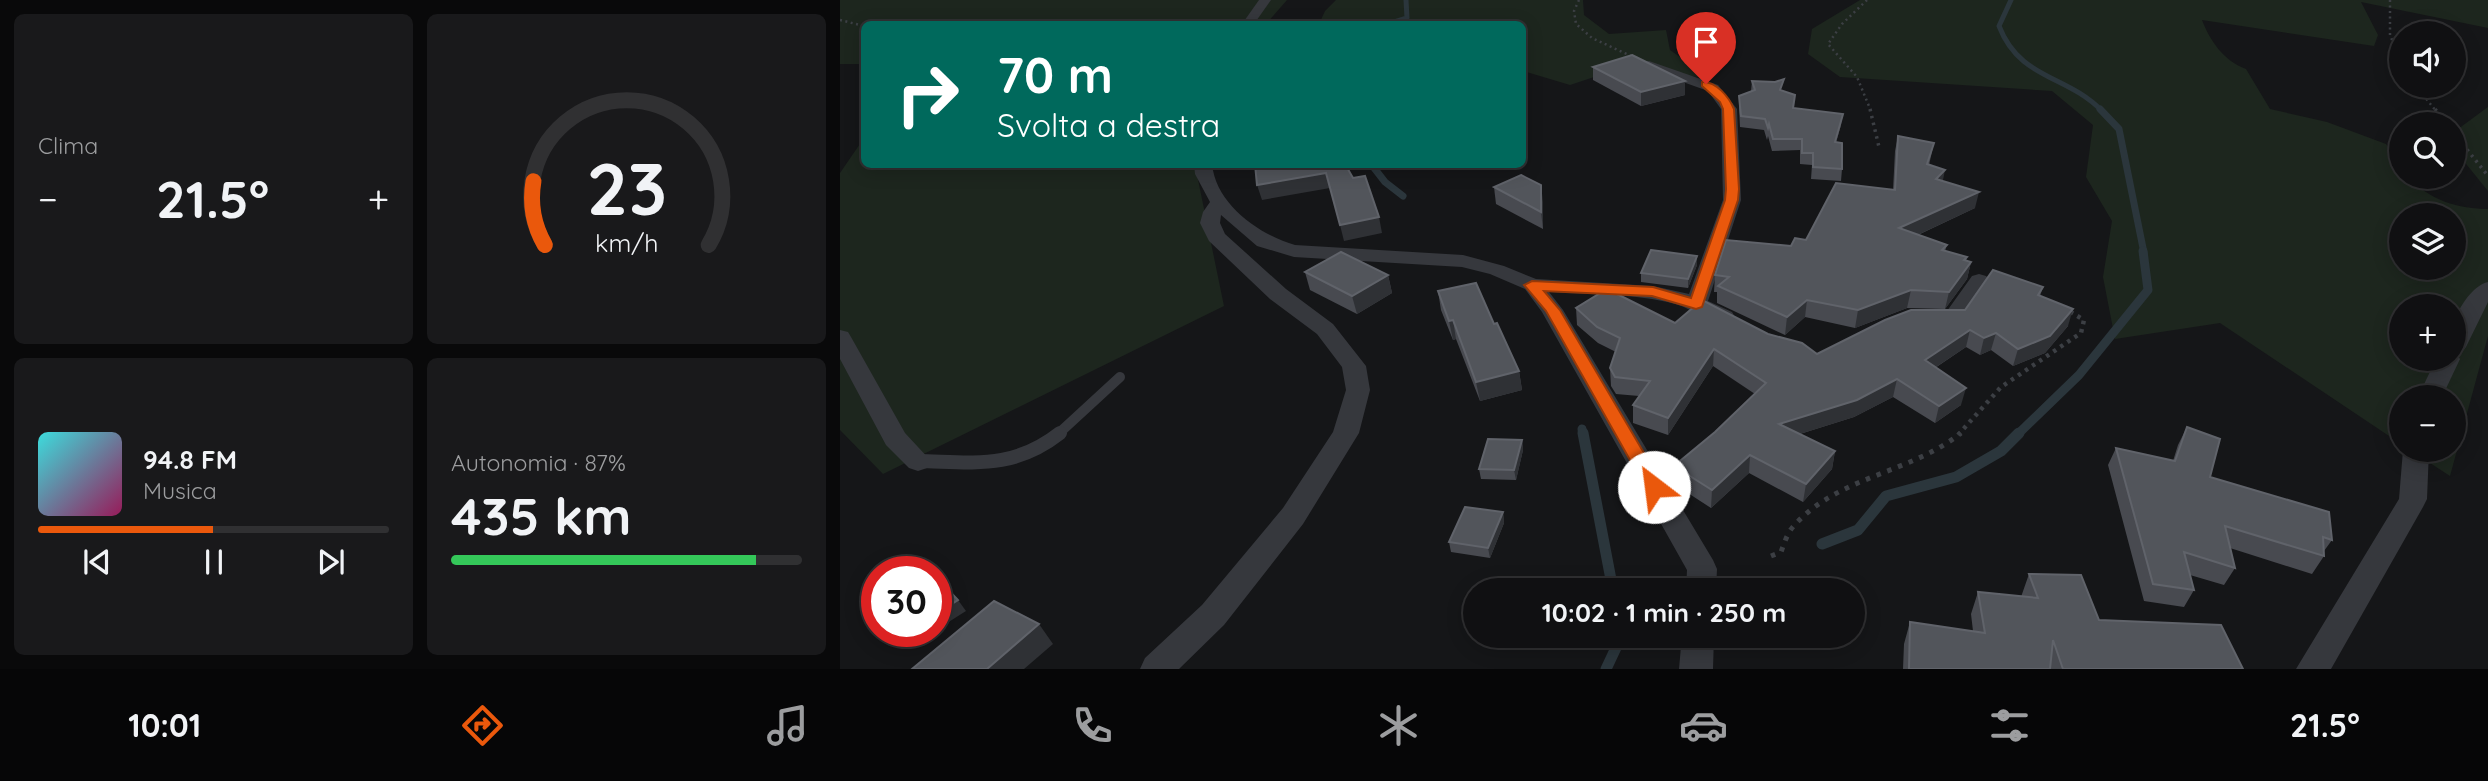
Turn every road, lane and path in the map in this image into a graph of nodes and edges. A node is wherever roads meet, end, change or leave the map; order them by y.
1 (1265, 0) edge
2 (1578, 0) edge
3 (1867, 0) edge
4 (2390, 0) edge
5 (840, 20) edge
6 (1250, 21) edge
7 (2390, 21) edge
8 (861, 25) edge
9 (1649, 65) joint
10 (2426, 98) edge
11 (2437, 112) edge
12 (1879, 147) dead end
13 (2466, 148) edge
14 (1204, 168) edge
15 (2488, 176) edge
16 (1220, 203) junction
17 (1979, 280) dead end
18 (1532, 285) junction
19 (2488, 288) edge
20 (1696, 304) junction
21 (2062, 308) edge
22 (1910, 317) edge
23 (2466, 321) edge
24 (1746, 328) edge
25 (840, 337) edge
26 (1120, 377) dead end
27 (918, 461) joint
28 (2415, 462) edge
29 (1771, 556) dead end
30 (1702, 578) edge
31 (1697, 648) edge
32 (1157, 669) edge
33 (1696, 669) edge
34 (2313, 669) edge

1 - 6 street
2 - 9 path
3 - 12 path
4 - 7 path
5 - 8 path
9 - 20 street
10 - 11 path
13 - 15 path
14 - 16 street
16 - 18 street
16 - 32 street
17 - 22 street
18 - 20 street
18 - 30 street
19 - 23 street
20 - 24 street
21 - 29 path
25 - 27 street
26 - 27 lane
28 - 34 street
31 - 33 street

